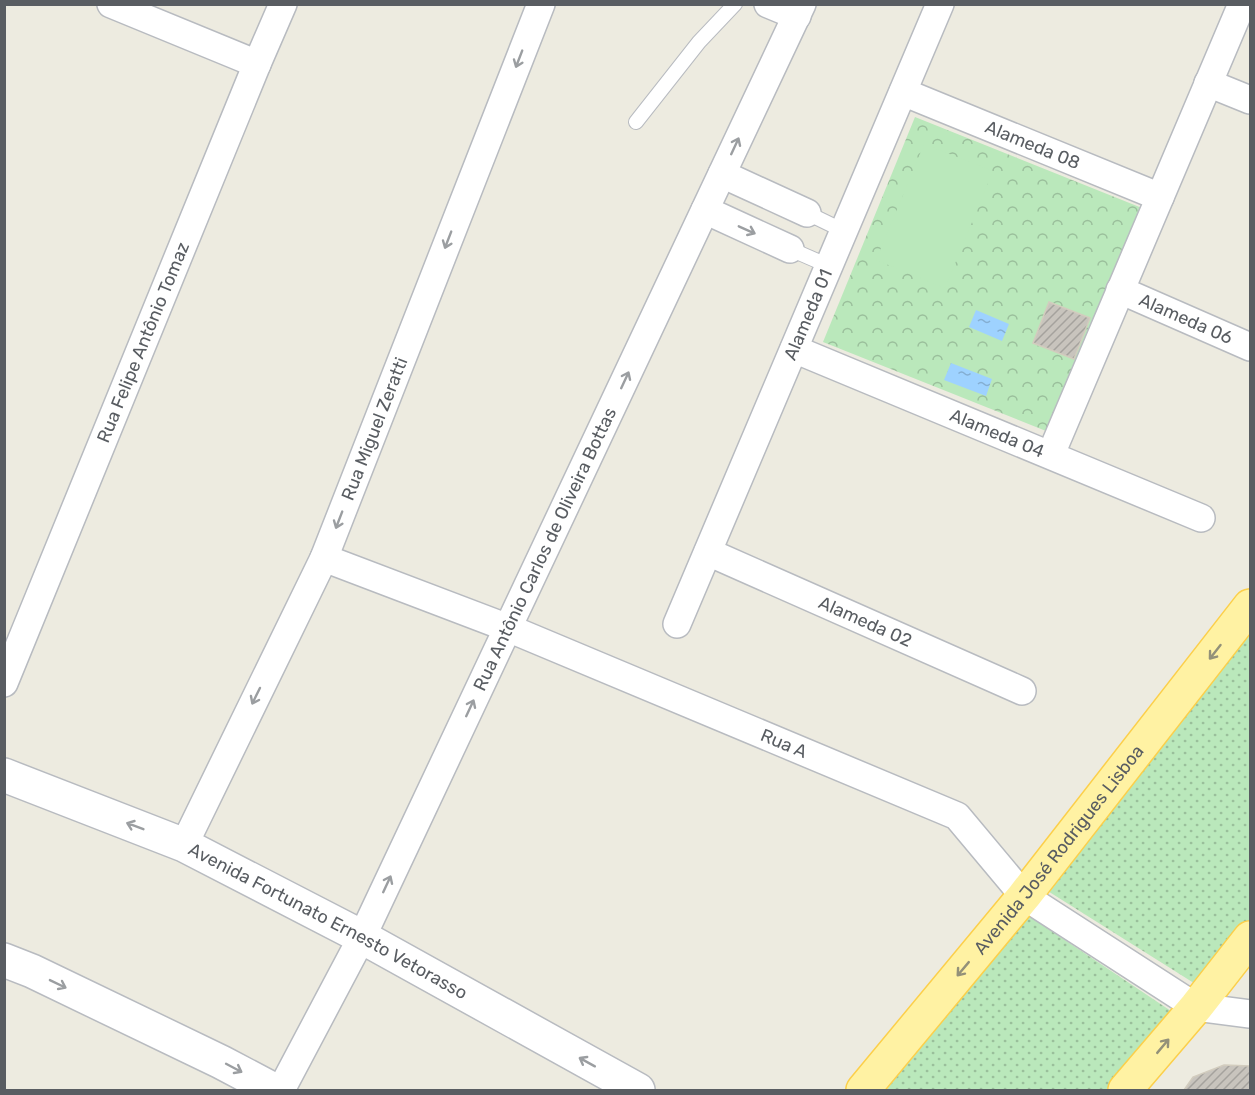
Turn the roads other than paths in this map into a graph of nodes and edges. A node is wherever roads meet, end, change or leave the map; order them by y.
1 (111, 4) edge
2 (283, 4) edge
3 (541, 4) edge
4 (735, 4) edge
5 (768, 4) edge
6 (940, 4) edge
7 (1242, 4) edge
8 (799, 10) edge
9 (257, 64) junction
10 (1208, 83) junction
11 (903, 92) junction
12 (1251, 100) edge
13 (636, 122) dead end
14 (722, 174) junction
15 (1160, 197) junction
16 (705, 210) junction
17 (807, 213) joint
18 (844, 231) junction
19 (790, 249) joint
20 (829, 266) junction
21 (1120, 290) junction
22 (1251, 347) edge
23 (794, 349) junction
24 (1051, 454) junction
25 (1201, 518) dead end
26 (708, 552) junction
27 (324, 558) junction
28 (1251, 606) edge
29 (677, 624) dead end
30 (508, 628) junction
31 (4, 683) edge
32 (1023, 691) dead end
33 (4, 775) edge
34 (184, 845) junction
35 (1024, 896) junction
36 (362, 937) junction
37 (1251, 938) edge
38 (4, 960) edge
39 (1196, 1007) junction
40 (1251, 1014) edge
41 (274, 1090) edge
42 (281, 1090) edge
43 (638, 1090) edge
44 (863, 1090) edge
45 (1125, 1090) edge

1 - 9 street
2 - 9 street, Rua Felipe Antônio Tomaz
3 -> 27 street, Rua Miguel Zeratti
4 - 13 lane
5 - 8 street
6 - 11 street, Alameda 01
7 - 10 street
14 -> 8 street, Rua Antônio Carlos de Oliveira Bottas
9 - 31 street, Rua Felipe Antônio Tomaz
10 - 12 street
10 - 15 street
11 - 15 street, Alameda 08
11 - 18 street, Alameda 01
14 - 16 street, Rua Antônio Carlos de Oliveira Bottas
14 - 17 street
15 - 21 street
16 -> 19 street
30 -> 16 street, Rua Antônio Carlos de Oliveira Bottas
17 - 18 lane
18 - 20 street, Alameda 01
19 - 20 lane
20 - 23 street, Alameda 01
21 - 22 street, Alameda 06
21 - 24 street
23 - 24 street, Alameda 04
23 - 26 street, Alameda 01
24 - 25 street, Alameda 04
26 - 29 street, Alameda 01
26 - 32 street, Alameda 02
27 - 30 street, Rua A
27 -> 34 street, Rua Miguel Zeratti
28 -> 35 main road, Avenida José Rodrigues Lisboa
30 - 35 street, Rua A
36 -> 30 street, Rua Antônio Carlos de Oliveira Bottas
34 -> 33 street, Avenida Fortunato Ernesto Vetorasso
34 - 36 street, Avenida Fortunato Ernesto Vetorasso
35 - 39 street, Rua A
35 -> 44 main road, Avenida José Rodrigues Lisboa
36 - 42 street, Rua Antônio Carlos de Oliveira Bottas
43 -> 36 street, Avenida Fortunato Ernesto Vetorasso
37 - 39 main road
38 -> 41 street
39 - 40 street
45 -> 39 main road

